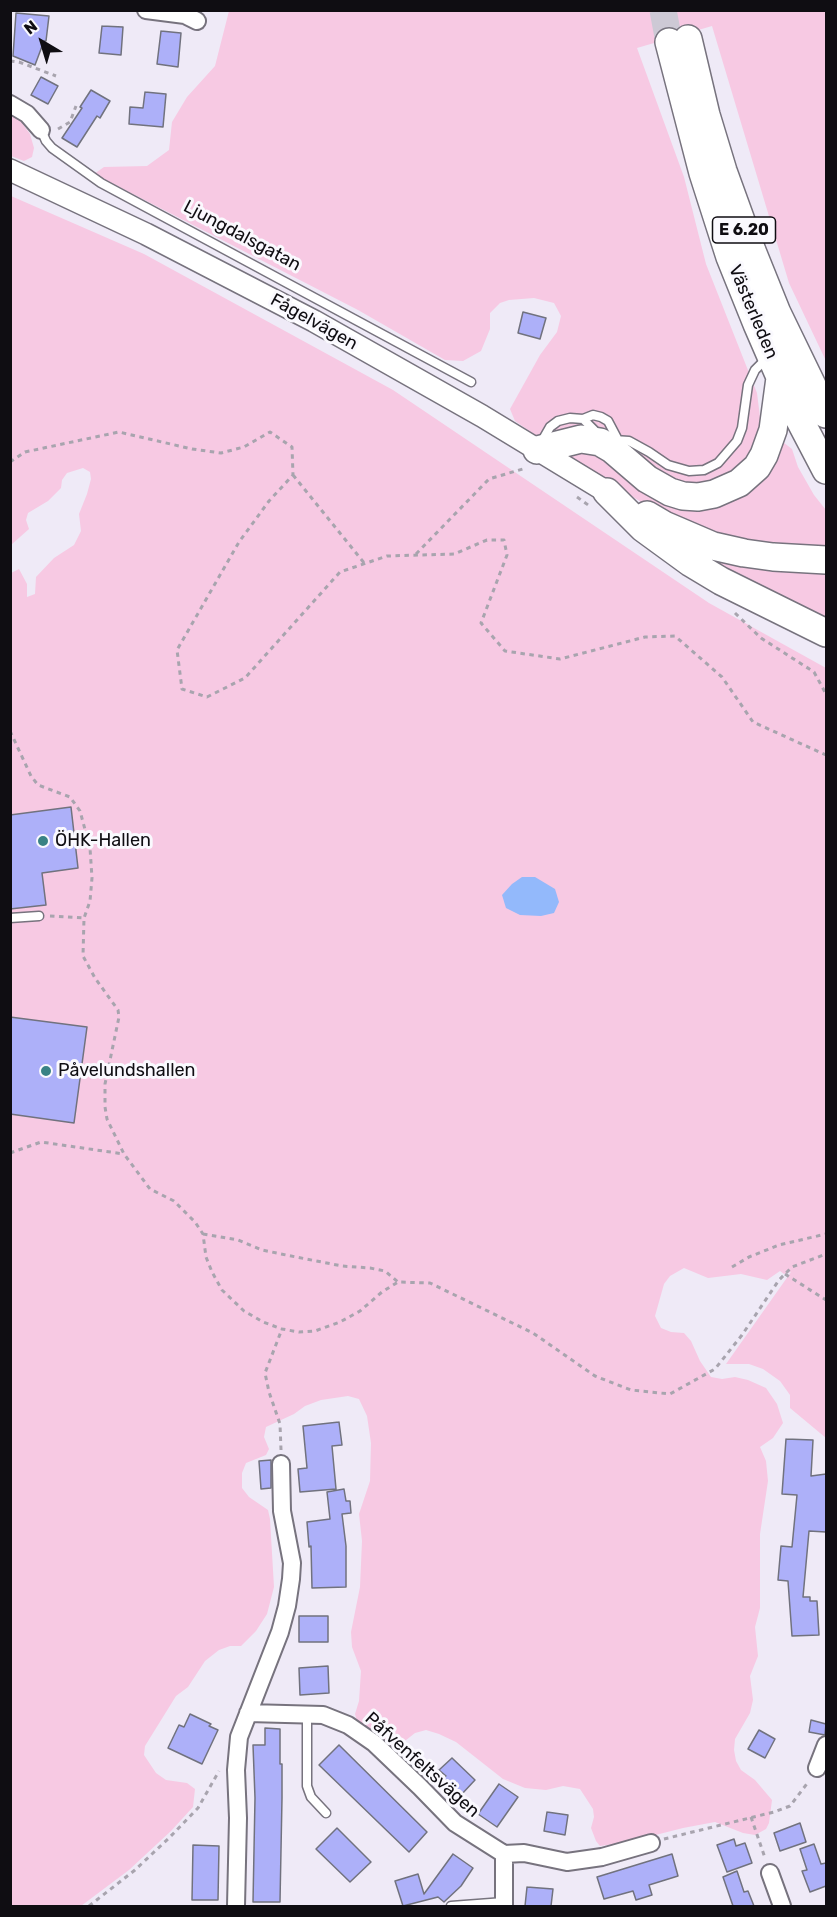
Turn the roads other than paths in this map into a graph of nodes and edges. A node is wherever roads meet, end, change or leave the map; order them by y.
1 (146, 10) edge
2 (197, 21) dead end
3 (10, 104) edge
4 (41, 130) joint
5 (10, 170) edge
6 (775, 366) junction
7 (471, 382) dead end
8 (826, 414) edge
9 (583, 420) junction
10 (609, 441) junction
11 (535, 458) junction
12 (826, 470) edge
13 (599, 500) junction
14 (826, 560) edge
15 (826, 633) edge
16 (39, 916) road end
17 (10, 918) edge
18 (281, 1464) road end
19 (248, 1713) junction
20 (308, 1714) junction
21 (826, 1745) edge
22 (817, 1768) road end
23 (326, 1813) dead end
24 (651, 1843) road end
25 (504, 1854) junction
26 (770, 1873) road end
27 (504, 1904) edge
28 (236, 1906) edge
29 (451, 1906) edge
30 (782, 1906) edge

1 - 2 street
3 - 4 street, Ljungdalsgatan
4 - 7 lane, Ljungdalsgatan
5 - 11 street, Fågelvägen
6 - 8 highway, Västerleden / E 6.20
6 - 10 highway
6 - 12 highway, Västerleden / E 6.20
9 - 10 lane
9 - 10 lane
9 - 11 lane
10 - 11 highway
11 - 13 street, Fågelvägen
13 - 14 highway
13 - 15 highway
16 - 17 lane
18 - 19 street
19 - 20 street, Påfvenfeltsvägen
19 - 28 street
20 - 23 lane
20 - 25 street, Påfvenfeltsvägen
21 - 22 street
24 - 25 street
25 - 27 street
26 - 30 street
27 - 29 lane

